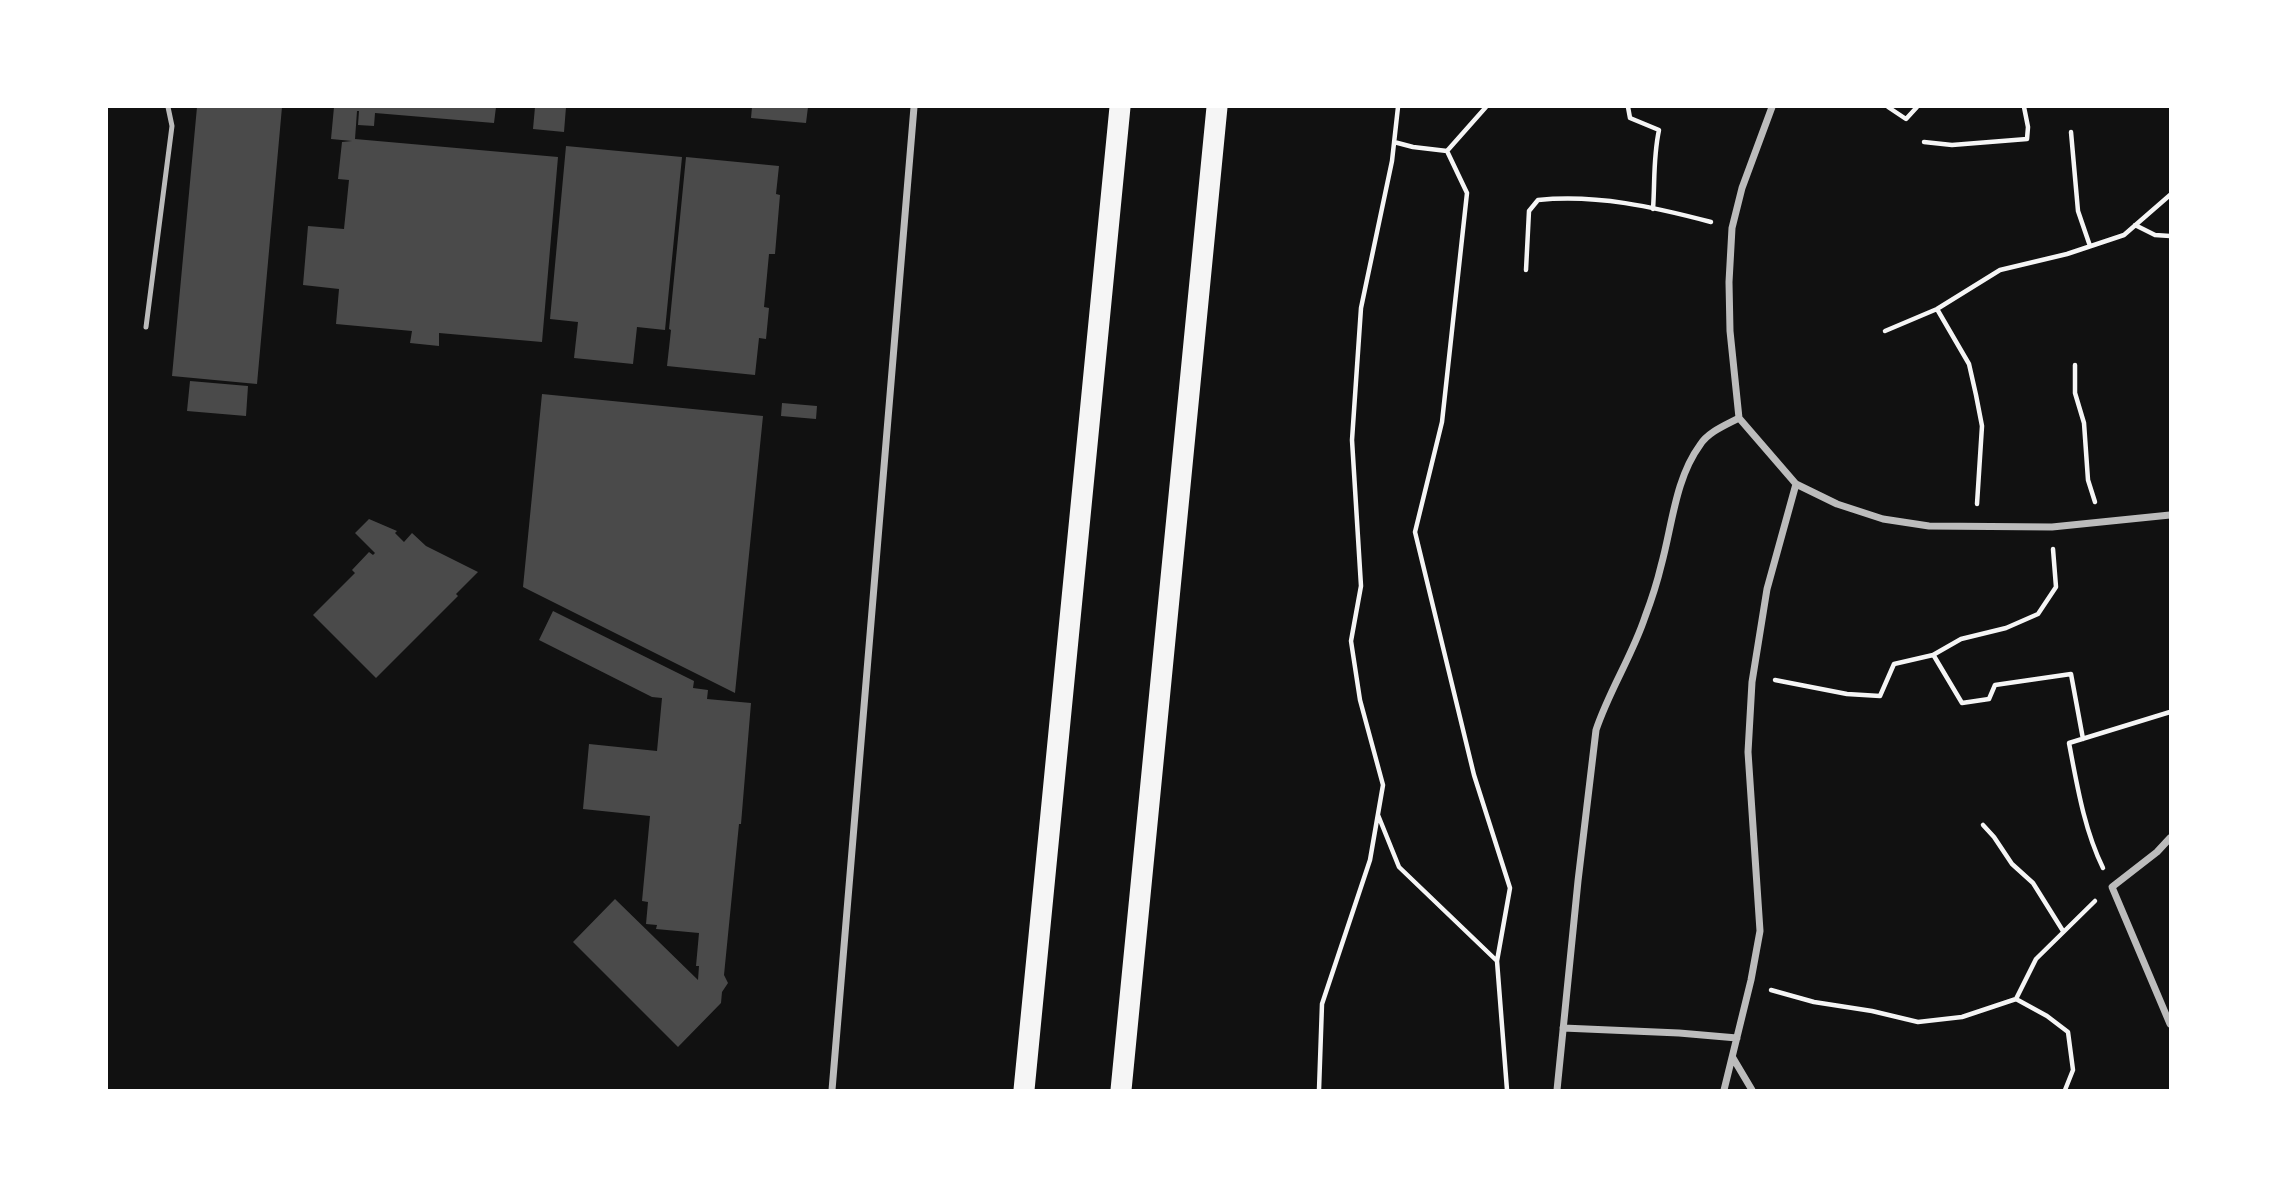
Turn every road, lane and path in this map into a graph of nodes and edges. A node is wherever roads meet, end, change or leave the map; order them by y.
1 (168, 107) edge
2 (914, 107) edge
3 (1120, 107) edge
4 (1217, 107) edge
5 (1398, 107) edge
6 (1486, 107) edge
7 (1628, 107) edge
8 (1772, 107) edge
9 (1888, 107) edge
10 (1917, 107) edge
11 (2024, 107) edge
12 (2071, 132) dead end
13 (1394, 142) junction
14 (1924, 142) dead end
15 (1447, 151) junction
16 (2170, 195) edge
17 (1653, 209) junction
18 (2135, 225) junction
19 (1732, 228) junction
20 (2170, 236) edge
21 (2090, 246) junction
22 (1527, 270) dead end
23 (1937, 309) junction
24 (146, 327) dead end
25 (1885, 331) dead end
26 (2075, 365) dead end
27 (1740, 418) junction
28 (1796, 484) junction
29 (2170, 515) edge
30 (2094, 524) junction
31 (1978, 527) junction
32 (2052, 527) junction
33 (1933, 655) junction
34 (1752, 682) junction
35 (2170, 712) edge
36 (2083, 739) junction
37 (1378, 815) junction
38 (1983, 825) dead end
39 (2170, 838) edge
40 (2112, 887) junction
41 (2063, 931) junction
42 (1497, 961) junction
43 (1751, 980) junction
44 (2016, 999) junction
45 (2170, 1024) edge
46 (1563, 1028) junction
47 (1737, 1038) junction
48 (1733, 1058) junction
49 (832, 1090) edge
50 (1024, 1090) edge
51 (1121, 1090) edge
52 (1319, 1090) edge
53 (1507, 1090) edge
54 (1557, 1090) edge
55 (1724, 1090) edge
56 (1752, 1090) edge
57 (2065, 1090) edge

1 - 24 lane
2 - 49 street
3 - 50 highway
4 - 51 highway
5 - 13 path
6 - 15 path
7 - 17 path
8 - 19 street
9 - 10 path
11 - 14 path
12 - 21 path
13 - 15 path
13 - 37 path
15 - 42 path
16 - 18 path
17 - 19 path
17 - 22 path
18 - 20 path
18 - 21 path
19 - 27 street
21 - 23 path
23 - 25 path
23 - 31 path
26 - 30 path
27 - 28 street
27 - 46 street
28 - 31 street
28 - 34 street
29 - 30 street
30 - 32 street
31 - 32 street
32 - 33 path
33 - 34 path
33 - 36 path
34 - 43 street
35 - 36 path
36 - 40 path
37 - 42 path
37 - 52 path
38 - 41 path
39 - 40 street
40 - 41 path
40 - 45 street
41 - 44 path
42 - 53 path
43 - 44 path
43 - 47 street
44 - 57 path
46 - 47 street
46 - 54 street
47 - 48 street
48 - 55 street
48 - 56 street

